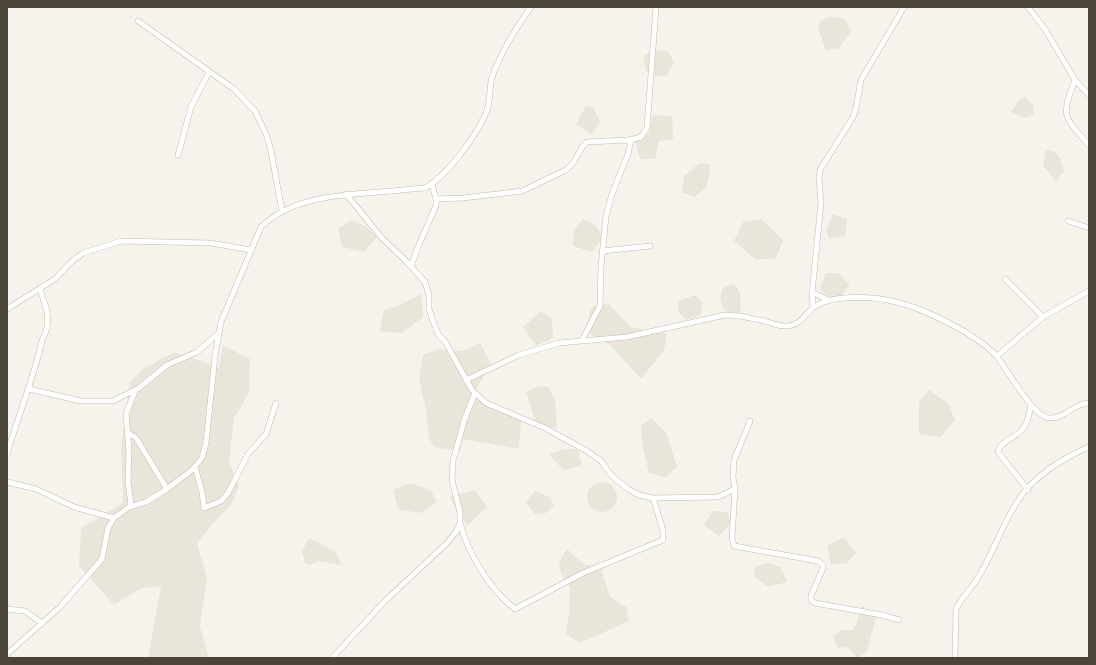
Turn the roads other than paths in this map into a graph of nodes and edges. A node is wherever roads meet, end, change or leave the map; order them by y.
1 (531, 7) edge
2 (656, 7) edge
3 (904, 7) edge
4 (1028, 7) edge
5 (138, 21) dead end
6 (209, 72) junction
7 (1075, 80) junction
8 (1089, 95) edge
9 (631, 140) junction
10 (1089, 145) edge
11 (178, 155) dead end
12 (432, 184) junction
13 (346, 194) junction
14 (436, 199) junction
15 (282, 211) junction
16 (1068, 221) dead end
17 (1089, 228) edge
18 (650, 246) dead end
19 (250, 250) junction
20 (602, 251) junction
21 (411, 266) junction
22 (1005, 279) dead end
23 (40, 288) junction
24 (1089, 291) edge
25 (812, 292) junction
26 (828, 300) junction
27 (813, 308) junction
28 (7, 309) edge
29 (1044, 317) junction
30 (219, 332) junction
31 (582, 340) junction
32 (997, 356) junction
33 (466, 380) junction
34 (29, 389) junction
35 (135, 390) junction
36 (475, 393) junction
37 (276, 403) dead end
38 (1089, 403) edge
39 (1031, 405) junction
40 (750, 421) dead end
41 (127, 432) junction
42 (1089, 447) edge
43 (7, 454) edge
44 (195, 467) junction
45 (7, 482) edge
46 (168, 489) junction
47 (735, 489) junction
48 (1028, 490) junction
49 (653, 498) junction
50 (132, 506) junction
51 (114, 518) junction
52 (460, 523) junction
53 (7, 609) edge
54 (899, 620) dead end
55 (42, 623) junction
56 (7, 654) edge
57 (954, 657) dead end
58 (332, 658) edge

1 - 12 street
2 - 9 street
3 - 25 street
4 - 7 street
5 - 6 street
6 - 11 street
6 - 15 street
7 - 8 street
7 - 10 street
9 - 14 street
9 - 20 street
12 - 13 street
12 - 14 street
13 - 15 street
13 - 21 street
14 - 21 street
15 - 19 street
16 - 17 street
18 - 20 street
19 - 23 street
19 - 30 street
20 - 31 street
21 - 33 street
22 - 29 street
23 - 28 street
23 - 34 street
24 - 29 street
25 - 26 street
25 - 27 street
26 - 27 street
26 - 32 street
27 - 31 street
29 - 32 street
30 - 35 street
30 - 44 street
31 - 33 street
32 - 39 street
33 - 36 street
34 - 35 street
34 - 43 street
35 - 41 street
36 - 49 street
36 - 52 street
37 - 44 street
38 - 39 street
39 - 48 street
40 - 47 street
41 - 46 street
41 - 50 street
42 - 48 street
44 - 46 street
45 - 51 street
46 - 50 street
47 - 49 street
47 - 54 street
48 - 57 street
49 - 52 street
50 - 51 street
51 - 55 street
52 - 58 street
53 - 55 street
55 - 56 street

